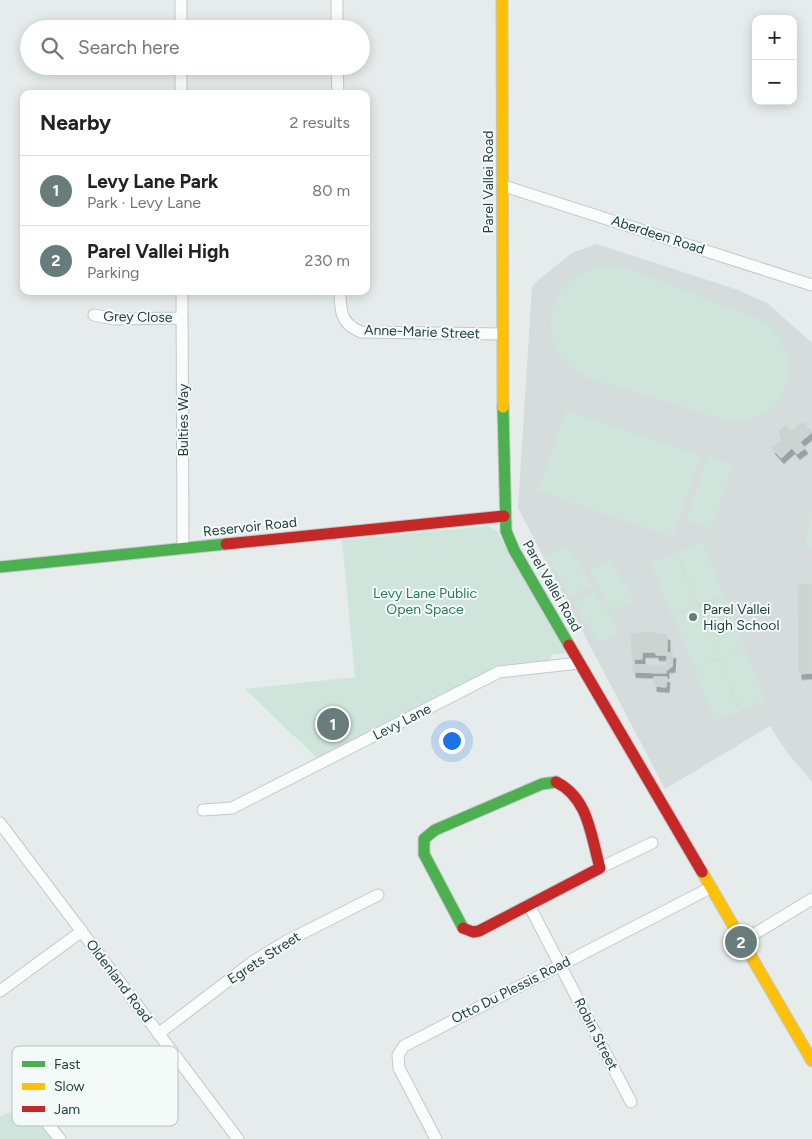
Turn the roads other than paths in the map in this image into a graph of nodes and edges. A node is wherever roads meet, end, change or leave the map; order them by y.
1 (181, 0) edge
2 (337, 0) edge
3 (502, 0) edge
4 (181, 20) edge
5 (337, 20) edge
6 (181, 75) edge
7 (338, 75) edge
8 (181, 90) edge
9 (338, 90) edge
10 (504, 186) junction
11 (812, 285) edge
12 (182, 295) edge
13 (340, 295) edge
14 (94, 315) dead end
15 (182, 318) junction
16 (503, 334) junction
17 (504, 516) junction
18 (184, 549) junction
19 (0, 567) edge
20 (579, 663) junction
21 (203, 810) dead end
22 (0, 823) edge
23 (652, 843) dead end
24 (600, 868) junction
25 (710, 888) junction
26 (378, 894) dead end
27 (812, 899) edge
28 (529, 905) junction
29 (82, 931) junction
30 (741, 942) junction
31 (560, 965) junction
32 (0, 991) edge
33 (158, 1034) junction
34 (167, 1046) edge
35 (178, 1060) edge
36 (812, 1061) edge
37 (631, 1102) dead end
38 (49, 1126) edge
39 (60, 1139) edge
40 (238, 1139) edge
41 (436, 1139) edge

1 - 4 street
2 - 5 street
3 - 10 street, Parel Vallei Road
6 - 8 street
7 - 9 street
10 - 11 street, Aberdeen Road
10 - 16 street, Parel Vallei Road
12 - 15 street, Bulties Way
13 - 16 street, Anne-Marie Street
14 - 15 street, Grey Close
15 - 18 street, Bulties Way
16 - 17 street, Parel Vallei Road
17 - 18 street, Reservoir Road
17 - 20 street, Parel Vallei Road
18 - 19 street, Reservoir Road
20 - 21 street, Levy Lane
20 - 25 street, Parel Vallei Road
22 - 29 street, Oldenland Road
23 - 24 street
24 - 28 street
24 - 28 street
25 - 30 street, Parel Vallei Road
25 - 31 street, Otto Du Plessis Road
26 - 33 street, Egrets Street
27 - 30 street
28 - 31 street, Robin Street
29 - 32 street
29 - 33 street, Oldenland Road
30 - 36 street, Parel Vallei Road
31 - 37 street, Robin Street
31 - 41 street, Otto Du Plessis Road
33 - 34 street, Oldenland Road
35 - 40 street, Oldenland Road
38 - 39 street

